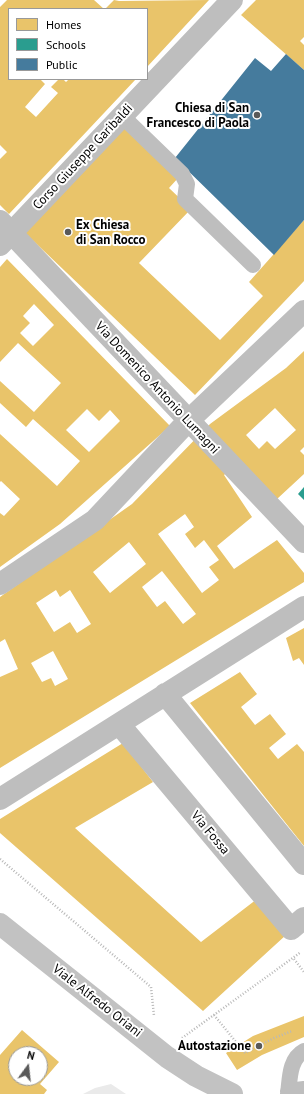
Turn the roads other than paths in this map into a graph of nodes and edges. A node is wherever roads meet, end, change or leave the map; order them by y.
1 (232, 0) edge
2 (122, 116) junction
3 (4, 233) edge
4 (253, 265) dead end
5 (304, 311) edge
6 (188, 421) junction
7 (304, 542) edge
8 (0, 584) edge
9 (304, 607) edge
10 (165, 694) junction
11 (119, 724) junction
12 (0, 799) edge
13 (304, 864) edge
14 (304, 918) edge
15 (0, 924) edge
16 (304, 1051) edge
17 (297, 1073) edge
18 (196, 1076) junction
19 (293, 1092) edge
20 (208, 1094) edge
21 (232, 1094) edge

1 - 2 street, Corso Giuseppe Garibaldi
2 - 3 street, Corso Giuseppe Garibaldi
2 - 4 lane
3 - 6 street, Via Domenico Antonio Lumagni
5 - 6 street
6 - 7 street, Via Domenico Antonio Lumagni
6 - 8 street
9 - 10 street
10 - 11 street
10 - 13 street
11 - 12 street
11 - 14 street, Via Fossa
15 - 18 street, Viale Alfredo Oriani
16 - 17 lane
17 - 19 lane
18 - 20 street, Viale Alfredo Oriani
18 - 21 street, Viale Alfredo Oriani

